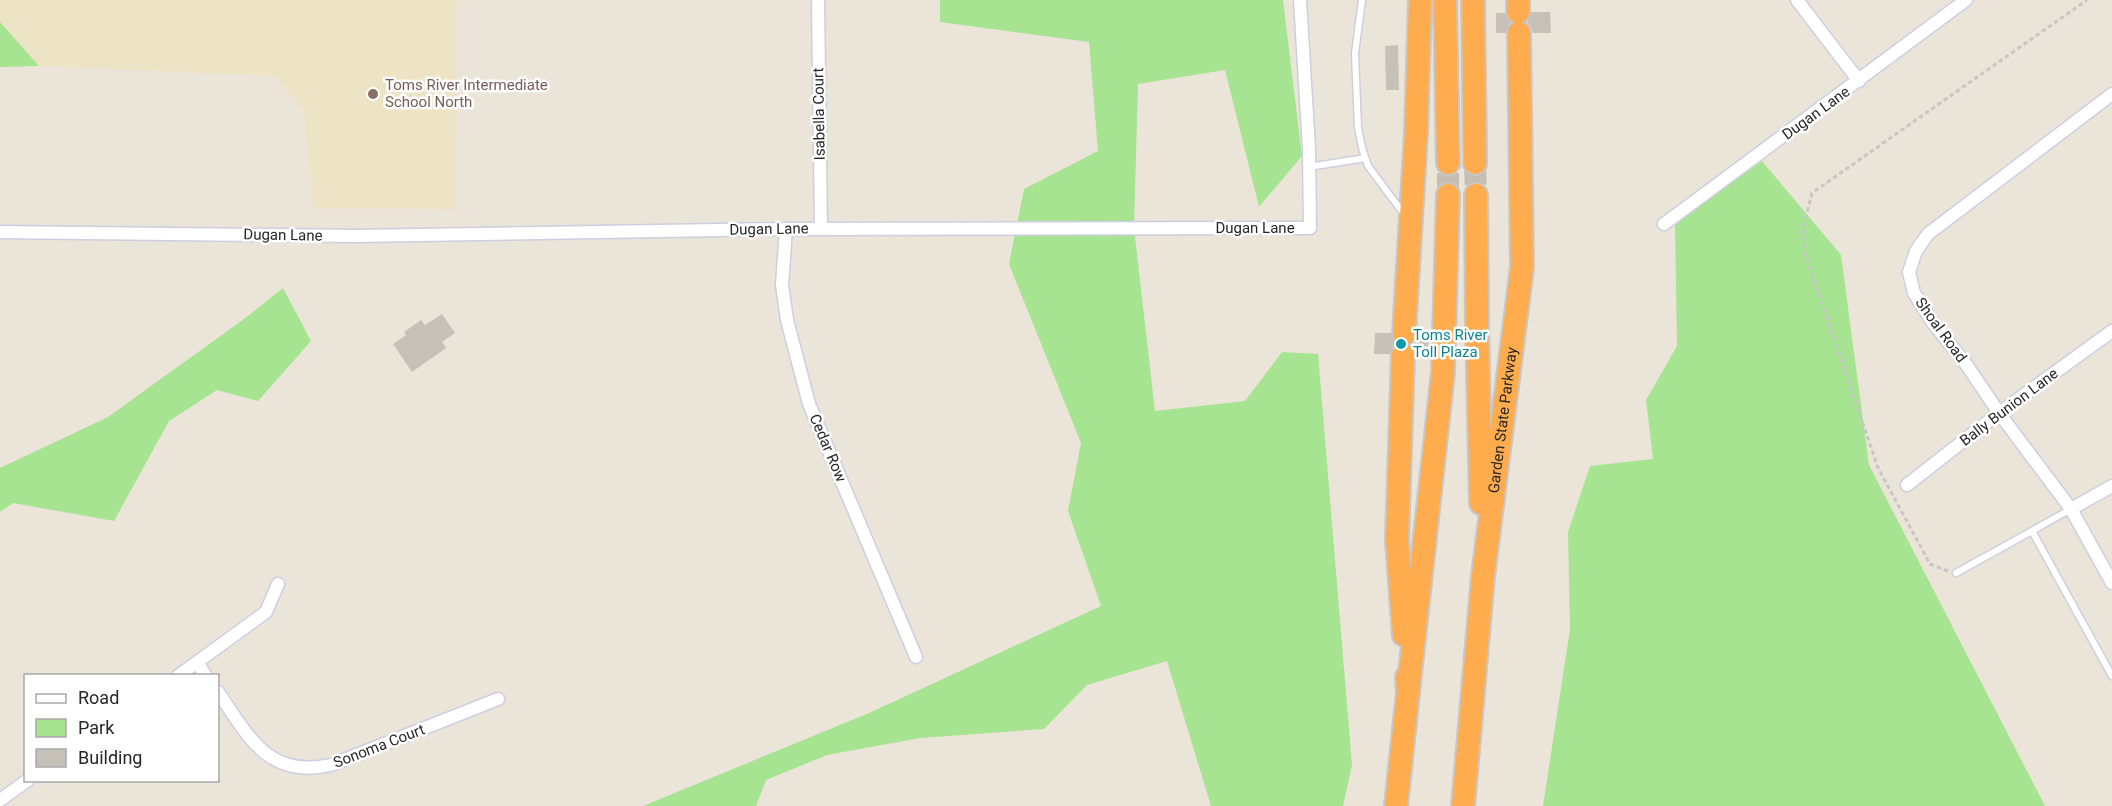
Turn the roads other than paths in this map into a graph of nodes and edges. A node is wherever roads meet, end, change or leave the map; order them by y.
1 (818, 0) edge
2 (1300, 0) edge
3 (1362, 0) edge
4 (1420, 0) edge
5 (1445, 0) edge
6 (1473, 0) edge
7 (1797, 0) edge
8 (1966, 0) edge
9 (1518, 15) edge
10 (1859, 81) junction
11 (2112, 94) edge
12 (1365, 158) junction
13 (1448, 163) tunnel mouth
14 (1475, 163) tunnel mouth
15 (1309, 167) junction
16 (1448, 195) tunnel mouth
17 (1476, 195) tunnel mouth
18 (1411, 223) junction
19 (1664, 224) dead end
20 (786, 229) junction
21 (821, 229) junction
22 (0, 232) edge
23 (2112, 332) edge
24 (1999, 413) junction
25 (1907, 485) dead end
26 (2112, 486) edge
27 (2071, 509) junction
28 (2032, 531) junction
29 (1956, 573) dead end
30 (1483, 576) junction
31 (2112, 583) edge
32 (278, 584) dead end
33 (916, 657) dead end
34 (197, 662) junction
35 (179, 674) edge
36 (205, 674) edge
37 (2112, 676) edge
38 (1408, 692) junction
39 (219, 693) edge
40 (498, 699) dead end
41 (25, 782) edge
42 (0, 800) edge
43 (1396, 806) edge
44 (1463, 806) edge

1 - 21 street, Isabella Court
2 - 15 street, Dugan Lane
3 - 12 lane
4 - 18 highway
5 - 13 highway
6 - 14 highway
7 - 10 street
8 - 10 street, Dugan Lane
9 - 30 highway, Garden State Parkway
10 - 19 street, Dugan Lane
11 - 24 street, Shoal Road
12 - 15 lane
12 - 18 lane
15 - 21 street, Dugan Lane
16 - 38 highway
17 - 30 highway
18 - 38 highway
20 - 21 street, Dugan Lane
20 - 22 street, Dugan Lane
20 - 33 street, Cedar Row
23 - 24 street, Bally Bunion Lane
24 - 25 street, Bally Bunion Lane
24 - 27 street, Shoal Road
26 - 27 street
27 - 28 lane
27 - 31 street, Shoal Road
28 - 29 lane
28 - 37 lane
30 - 44 highway, Garden State Parkway
32 - 34 street
34 - 35 street
34 - 36 street
38 - 43 highway
39 - 40 street, Sonoma Court
41 - 42 street

